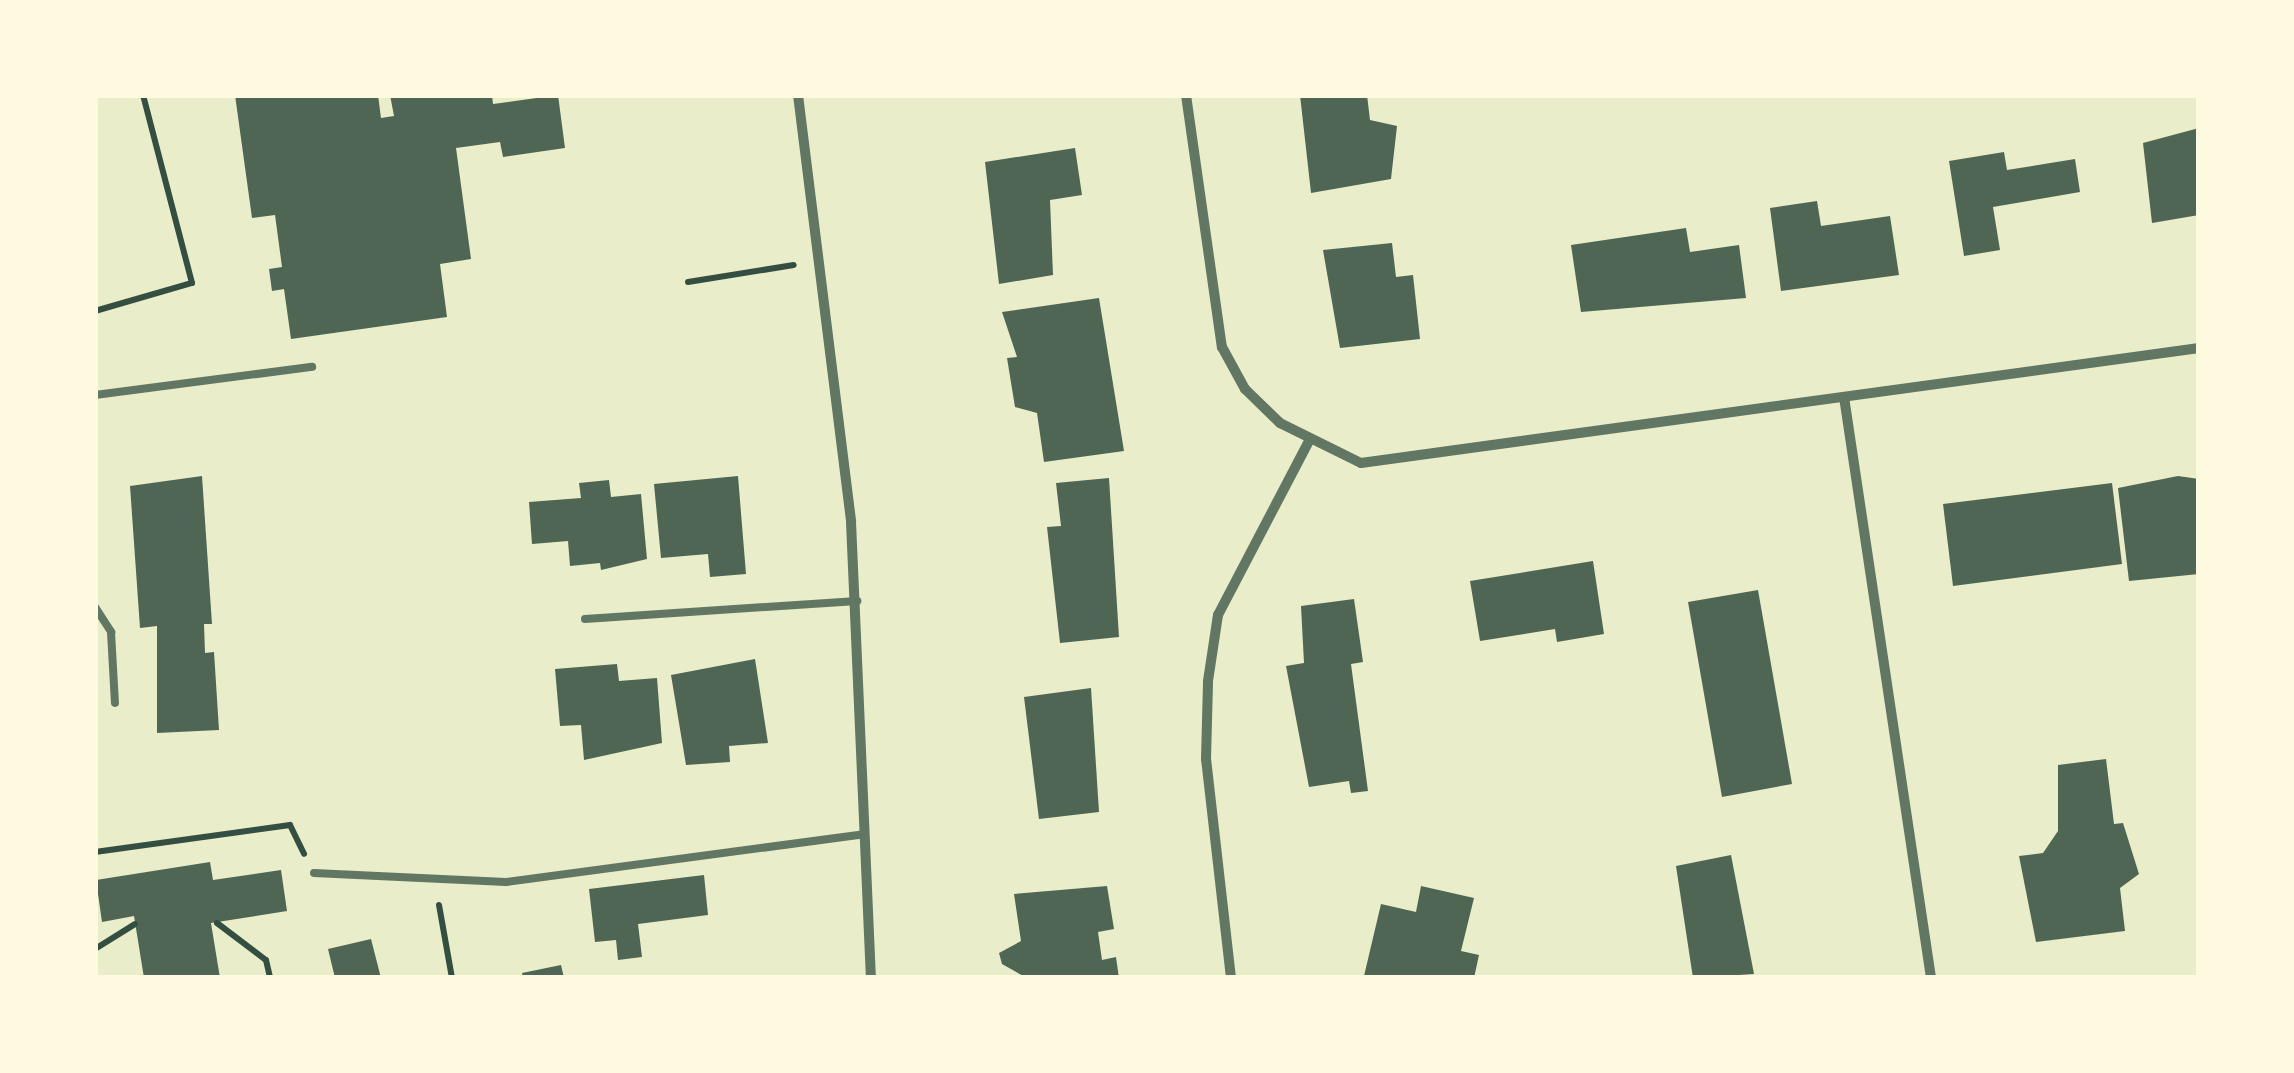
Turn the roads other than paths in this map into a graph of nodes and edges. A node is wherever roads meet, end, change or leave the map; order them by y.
1 (798, 95) edge
2 (1186, 95) edge
3 (2199, 348) edge
4 (312, 366) dead end
5 (95, 394) edge
6 (1844, 397) junction
7 (1308, 443) junction
8 (857, 601) junction
9 (95, 607) edge
10 (585, 619) dead end
11 (114, 702) dead end
12 (864, 834) junction
13 (314, 872) road end
14 (872, 978) edge
15 (1231, 978) edge
16 (1931, 978) edge

1 - 8 street
2 - 7 street
3 - 6 street
4 - 5 lane
6 - 7 street
6 - 16 street
7 - 15 street
8 - 10 lane
8 - 12 street
9 - 11 lane
12 - 13 lane
12 - 14 street

